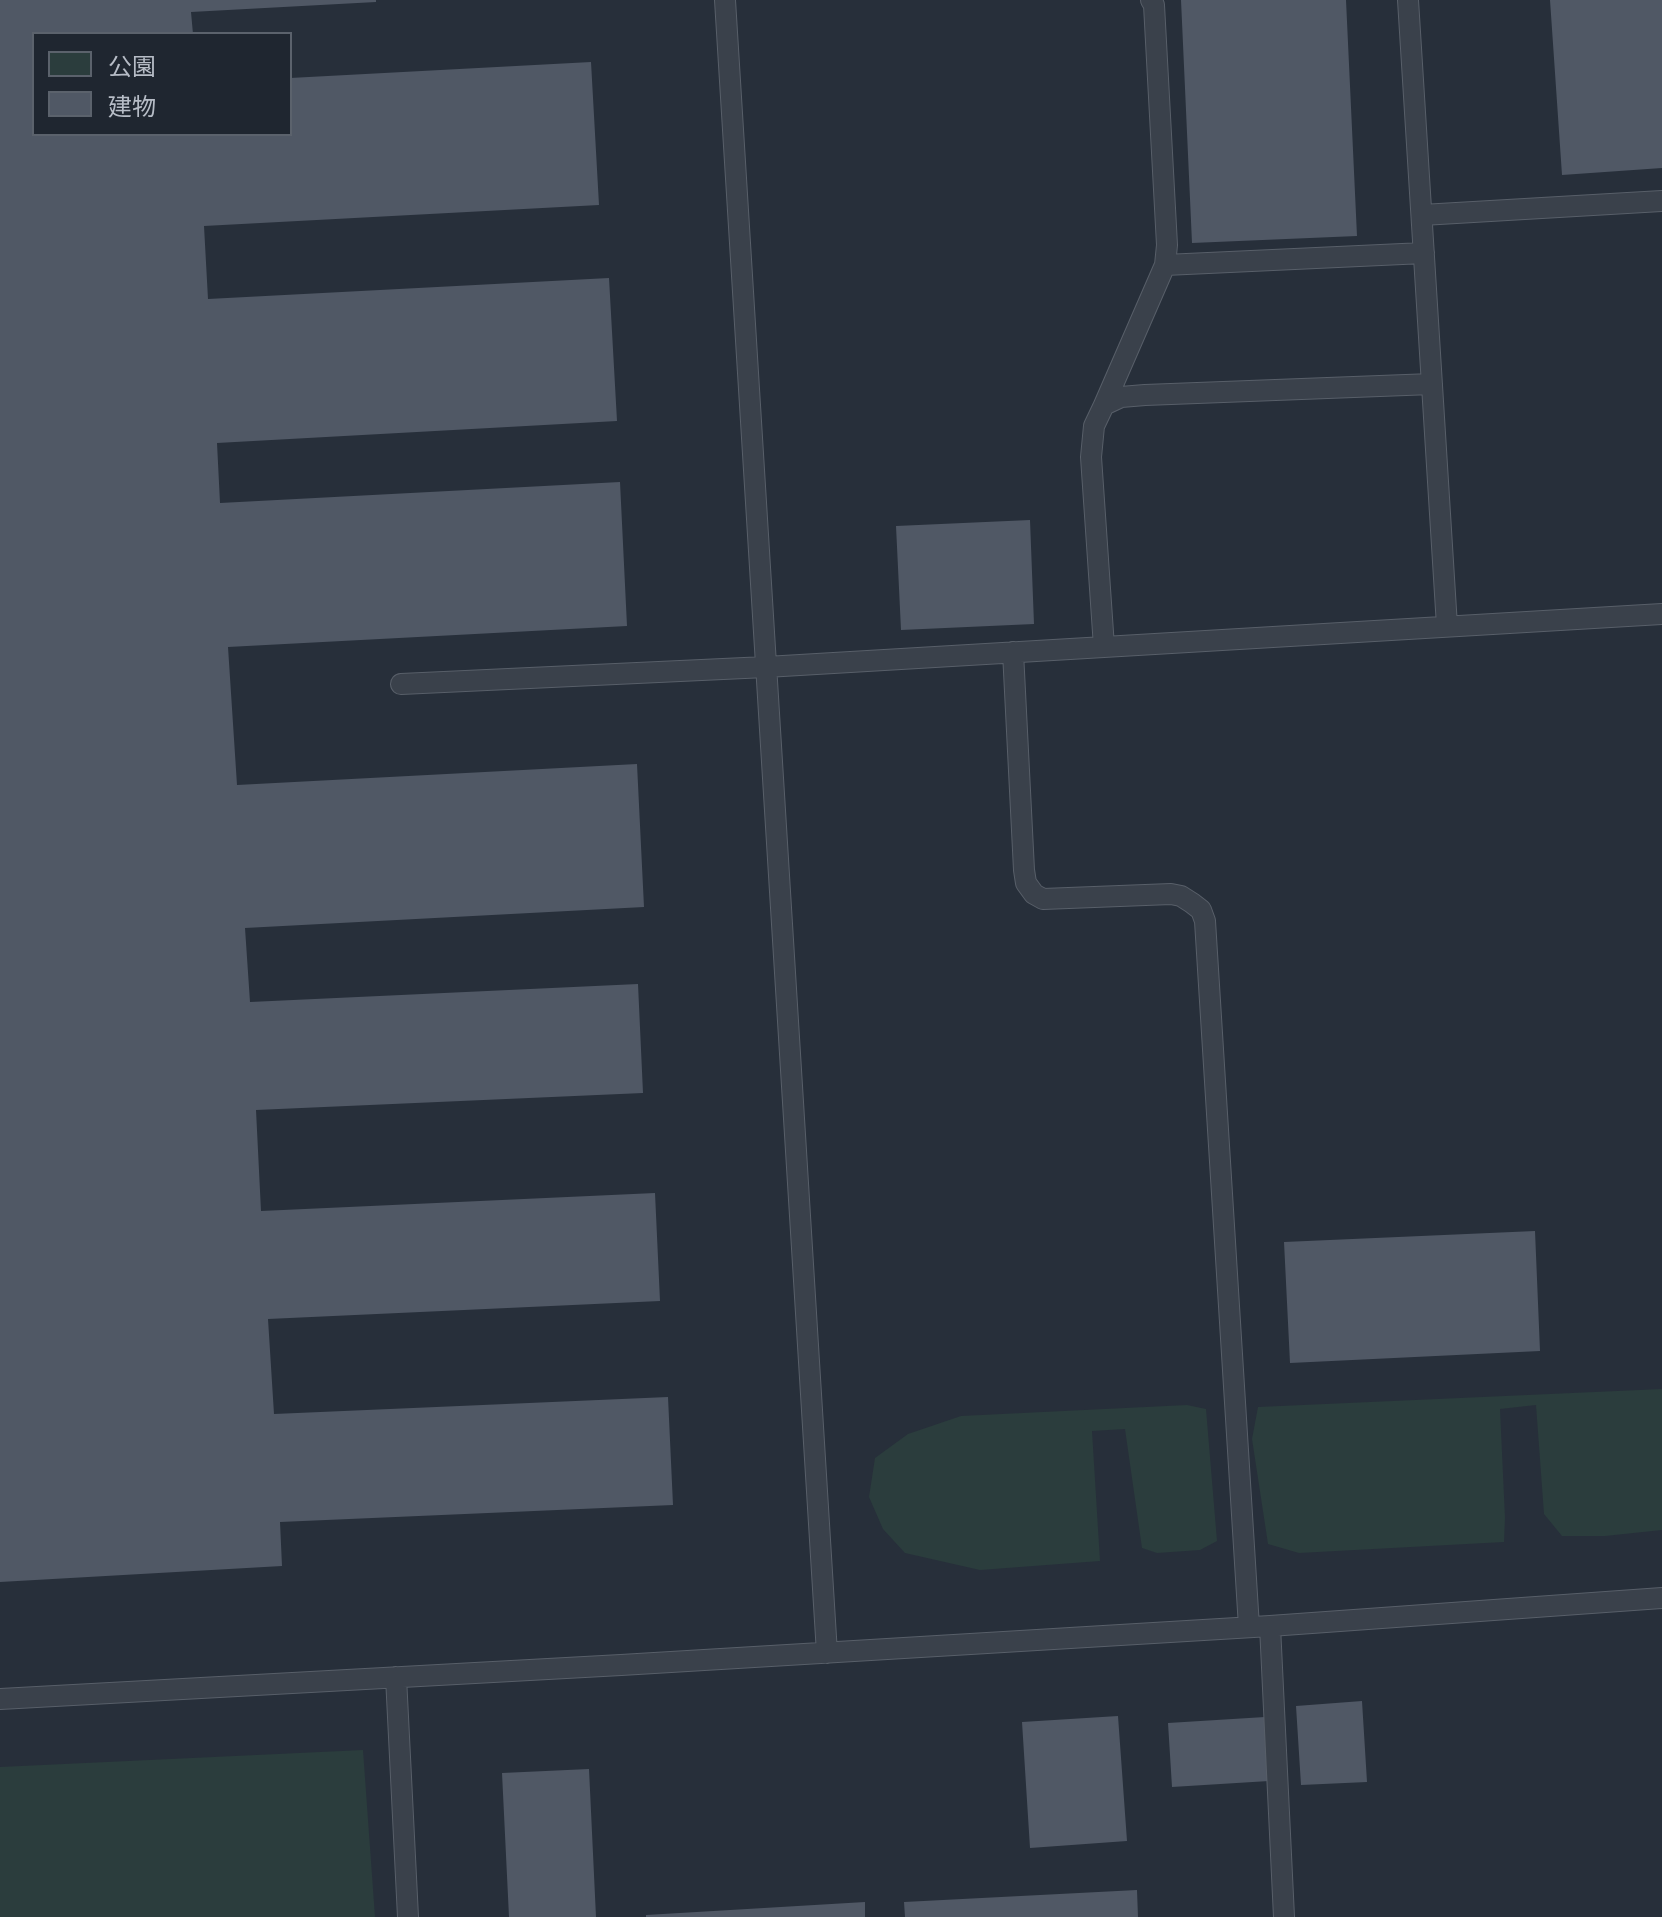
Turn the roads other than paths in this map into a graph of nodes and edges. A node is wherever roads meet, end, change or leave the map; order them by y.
1 (725, 0) edge
2 (1151, 0) edge
3 (1408, 0) edge
4 (1662, 201) edge
5 (1422, 215) junction
6 (1424, 253) junction
7 (1165, 265) junction
8 (1432, 384) junction
9 (1104, 405) junction
10 (1662, 614) edge
11 (1447, 626) junction
12 (1104, 647) junction
13 (1013, 652) junction
14 (766, 667) junction
15 (401, 684) dead end
16 (1662, 1598) edge
17 (1270, 1626) junction
18 (1249, 1627) junction
19 (827, 1653) junction
20 (396, 1677) junction
21 (0, 1699) edge
22 (408, 1917) edge
23 (1284, 1917) edge

1 - 14 lane
2 - 7 lane
3 - 5 lane
4 - 5 lane
5 - 6 lane
6 - 7 lane
6 - 8 lane
7 - 9 lane
8 - 9 lane
8 - 11 lane
9 - 12 lane
10 - 11 lane
11 - 12 lane
12 - 13 lane
13 - 14 lane
13 - 18 lane
14 - 15 lane
14 - 19 lane
16 - 17 lane
17 - 18 lane
17 - 23 lane
18 - 19 lane
19 - 20 lane
20 - 21 lane
20 - 22 lane

